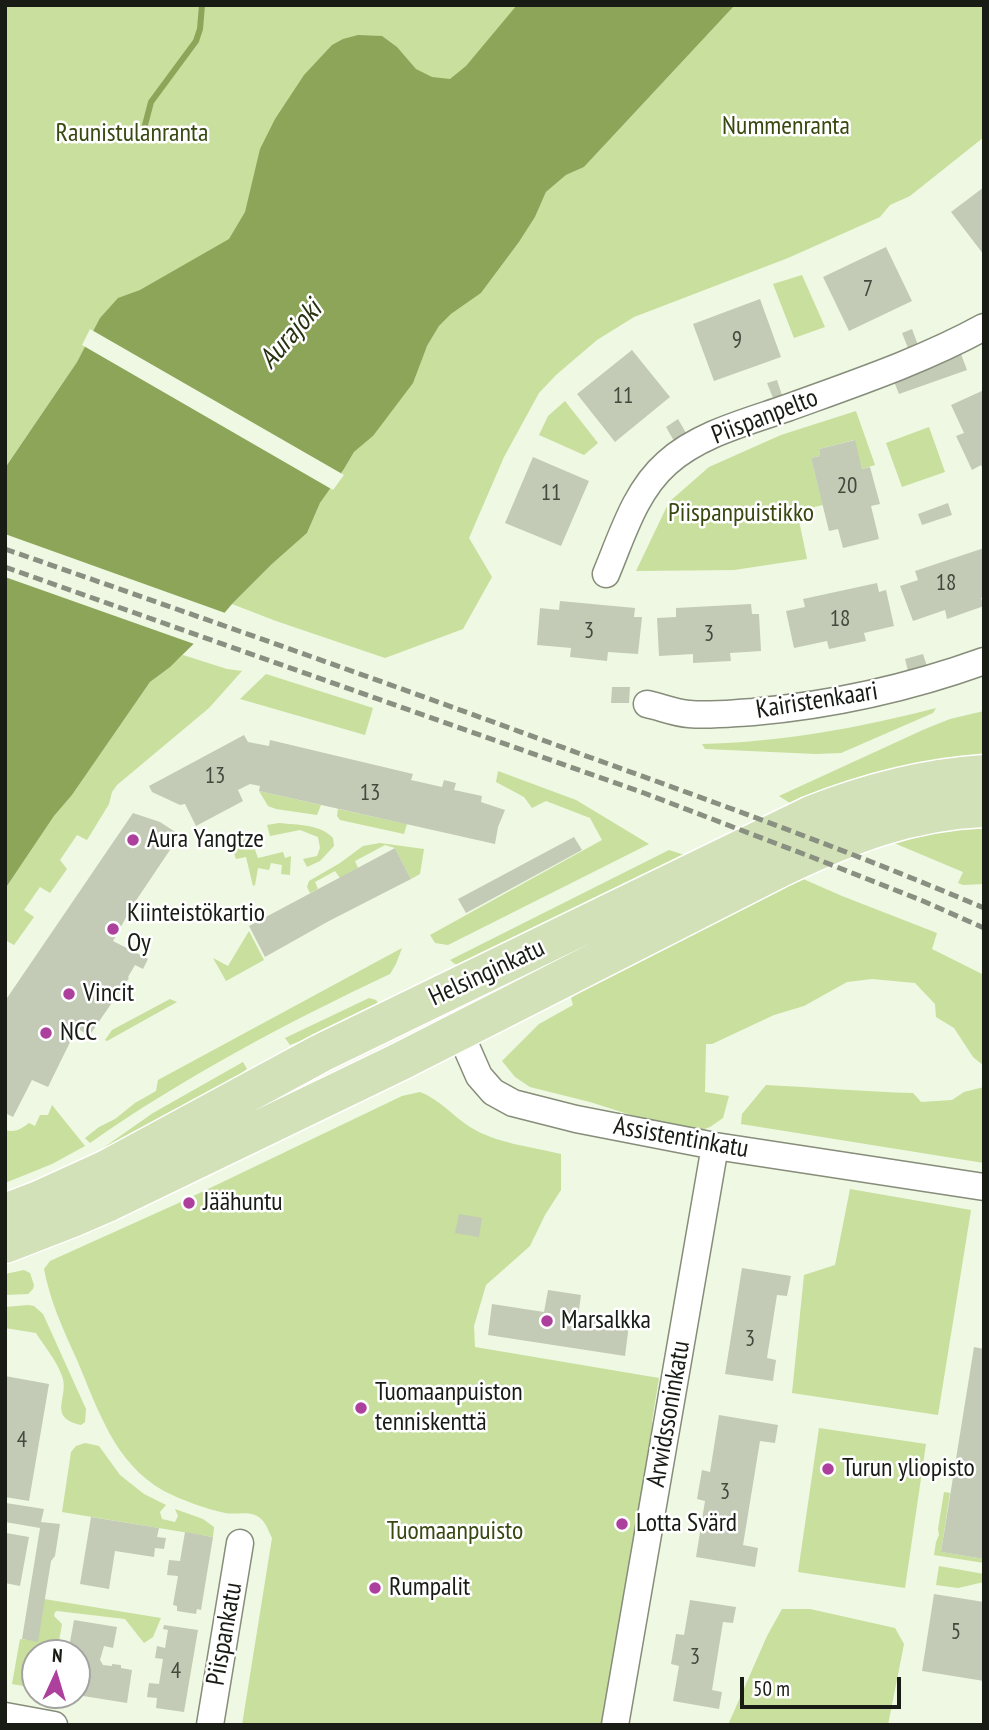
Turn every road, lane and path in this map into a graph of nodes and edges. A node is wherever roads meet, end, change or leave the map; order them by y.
1 (984, 327) edge
2 (606, 574) dead end
3 (984, 661) edge
4 (647, 704) dead end
5 (984, 774) edge
6 (984, 808) edge
7 (443, 994) junction
8 (458, 1031) junction
9 (715, 1146) junction
10 (984, 1186) edge
11 (5, 1213) edge
12 (5, 1244) edge
13 (240, 1543) dead end
14 (5, 1716) edge
15 (54, 1725) edge
16 (210, 1725) edge
17 (615, 1725) edge

1 - 2 street, Piispanpelto
3 - 4 street, Kairistenkaari
5 - 7 main road, Helsinginkatu
6 - 8 main road, Helsinginkatu
7 - 8 street, Assistentinkatu
7 - 11 main road, Helsinginkatu
8 - 9 street, Assistentinkatu
8 - 12 main road, Helsinginkatu
9 - 10 street, Assistentinkatu
9 - 17 street, Arwidssoninkatu
13 - 16 street, Piispankatu
14 - 15 street

